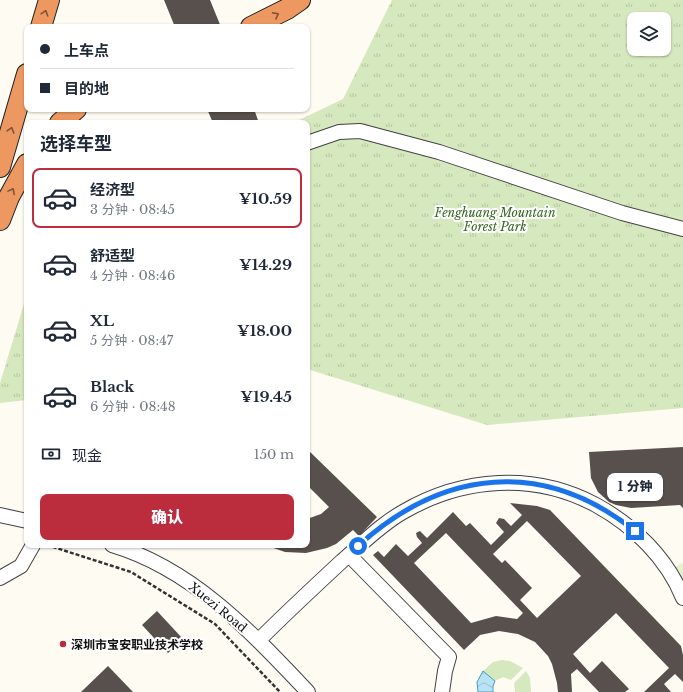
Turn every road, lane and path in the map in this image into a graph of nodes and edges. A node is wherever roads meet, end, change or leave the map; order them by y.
1 (49, 0) edge
2 (300, 0) edge
3 (41, 24) edge
4 (257, 24) edge
5 (24, 84) edge
6 (73, 112) edge
7 (63, 120) edge
8 (310, 143) edge
9 (0, 167) edge
10 (24, 170) edge
11 (0, 220) edge
12 (683, 229) edge
13 (0, 514) edge
14 (24, 520) edge
15 (30, 548) edge
16 (56, 548) edge
17 (122, 548) edge
18 (350, 555) junction
19 (0, 578) edge
20 (683, 598) edge
21 (258, 640) junction
22 (280, 692) edge
23 (308, 692) edge
24 (442, 692) edge

3 -> 1 highway
4 -> 2 highway
9 -> 5 highway
6 - 7 highway
8 - 12 street
11 -> 10 highway
13 - 14 street
15 - 19 street
16 - 22 path
17 - 21 street, Xuezi Road
18 - 20 street
18 - 21 street
18 - 24 street
21 - 23 street, Xuezi Road

